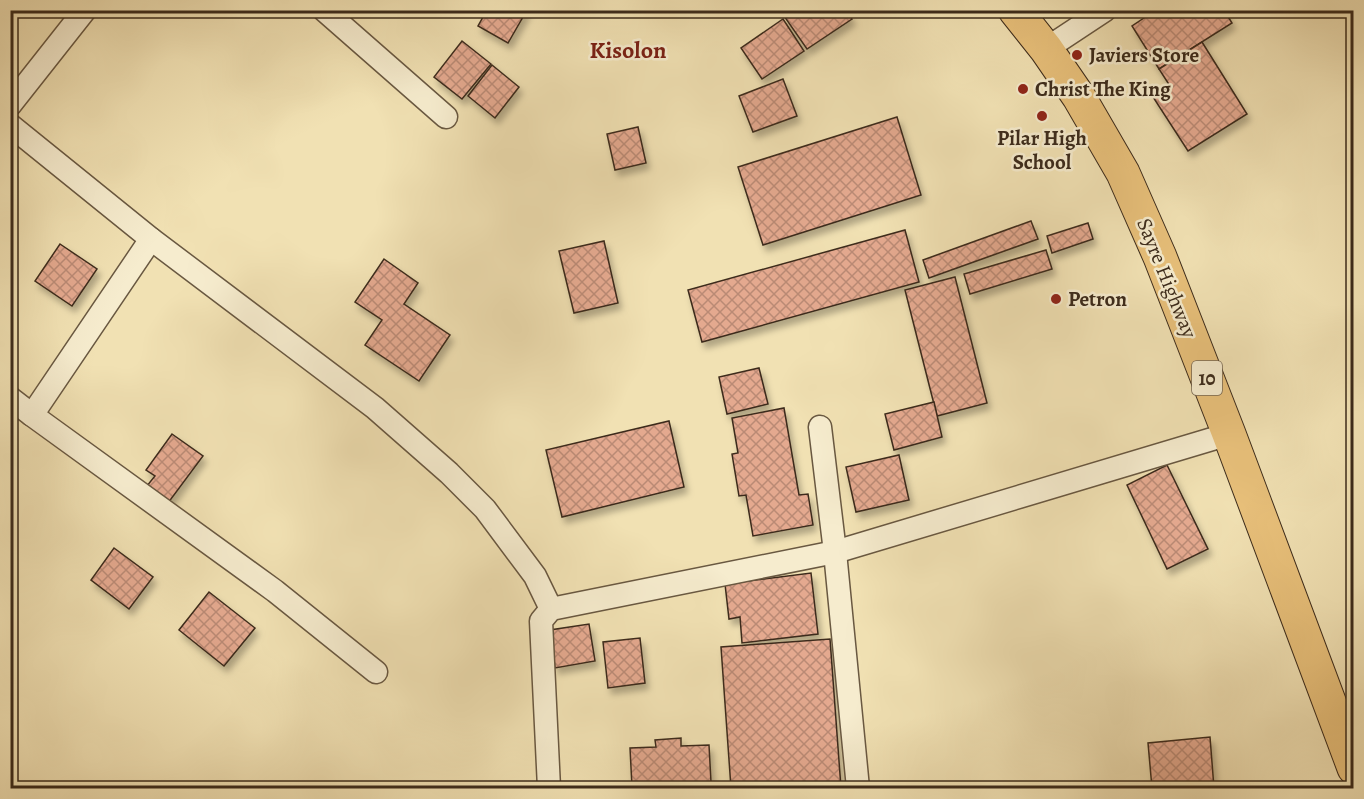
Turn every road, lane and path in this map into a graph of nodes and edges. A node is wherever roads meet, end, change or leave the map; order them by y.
1 (85, 10) edge
2 (324, 10) edge
3 (1015, 10) edge
4 (1105, 10) edge
5 (1046, 49) junction
6 (10, 105) edge
7 (446, 117) dead end
8 (10, 125) edge
9 (151, 239) junction
10 (10, 398) edge
11 (32, 415) junction
12 (820, 428) dead end
13 (1229, 434) junction
14 (835, 552) junction
15 (550, 609) junction
16 (376, 672) dead end
17 (1353, 768) edge
18 (549, 789) edge
19 (858, 789) edge

1 - 6 street
2 - 7 street
3 - 5 highway, Sayre Highway / 10
4 - 5 street
5 - 13 highway, Sayre Highway / 10
8 - 9 street
9 - 11 street
9 - 15 street
10 - 11 street
11 - 16 street
12 - 14 street
13 - 14 street
13 - 17 highway, Sayre Highway / 10
14 - 15 street
14 - 19 street
15 - 18 street

